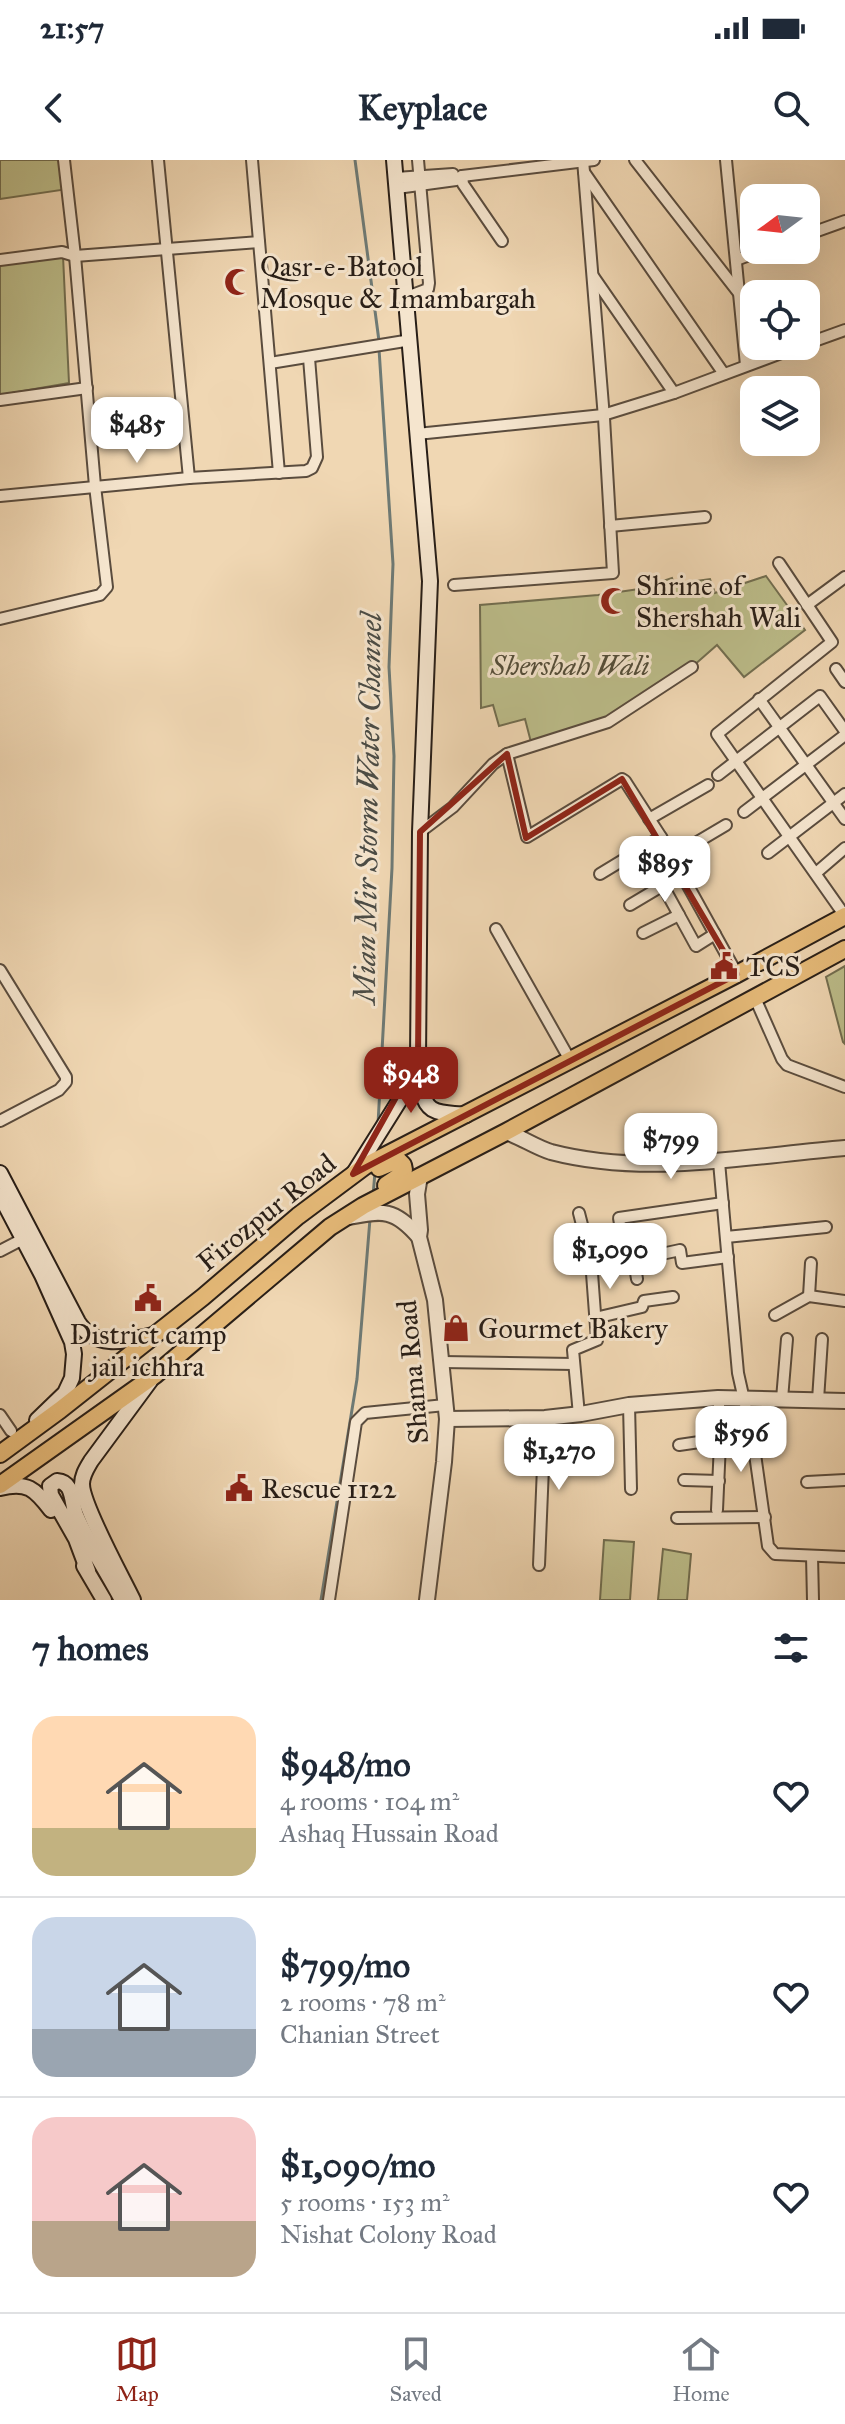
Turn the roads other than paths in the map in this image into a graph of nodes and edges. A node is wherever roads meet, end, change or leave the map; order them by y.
1 (64, 160) edge
2 (158, 160) edge
3 (252, 160) edge
4 (394, 160) edge
5 (418, 160) edge
6 (635, 160) edge
7 (726, 160) edge
8 (586, 163) edge
9 (462, 176) junction
10 (420, 180) junction
11 (397, 183) junction
12 (845, 221) edge
13 (820, 230) edge
14 (502, 241) dead end
15 (259, 242) junction
16 (165, 248) junction
17 (75, 256) junction
18 (740, 259) edge
19 (0, 260) edge
20 (736, 260) junction
21 (592, 275) junction
22 (739, 294) junction
23 (407, 297) junction
24 (845, 330) edge
25 (820, 339) edge
26 (411, 340) junction
27 (309, 358) junction
28 (760, 360) edge
29 (270, 363) junction
30 (746, 365) junction
31 (724, 374) junction
32 (87, 388) junction
33 (674, 393) junction
34 (0, 400) edge
35 (603, 415) junction
36 (417, 434) junction
37 (279, 473) junction
38 (189, 478) junction
39 (95, 486) junction
40 (0, 496) edge
41 (705, 517) dead end
42 (610, 526) junction
43 (779, 563) dead end
44 (845, 577) edge
45 (454, 585) dead end
46 (807, 605) junction
47 (0, 619) edge
48 (692, 667) dead end
49 (836, 669) dead end
50 (845, 682) edge
51 (759, 699) junction
52 (779, 729) junction
53 (845, 733) edge
54 (507, 754) junction
55 (736, 762) junction
56 (806, 765) junction
57 (718, 775) dead end
58 (708, 785) dead end
59 (845, 794) edge
60 (762, 799) junction
61 (833, 803) junction
62 (744, 812) dead end
63 (649, 819) junction
64 (845, 819) edge
65 (726, 825) dead end
66 (420, 832) junction
67 (789, 836) junction
68 (661, 837) junction
69 (845, 848) edge
70 (768, 853) dead end
71 (672, 857) junction
72 (816, 873) junction
73 (600, 874) dead end
74 (682, 874) junction
75 (663, 886) junction
76 (630, 905) dead end
77 (679, 915) junction
78 (845, 918) edge
79 (496, 929) dead end
80 (643, 933) dead end
81 (715, 934) junction
82 (845, 942) edge
83 (845, 949) edge
84 (0, 970) edge
85 (737, 974) junction
86 (755, 998) junction
87 (418, 1058) junction
88 (570, 1060) junction
89 (845, 1087) edge
90 (466, 1115) junction
91 (0, 1121) edge
92 (506, 1132) junction
93 (845, 1148) edge
94 (719, 1162) junction
95 (365, 1165) junction
96 (0, 1173) edge
97 (420, 1176) junction
98 (337, 1186) junction
99 (0, 1195) edge
100 (723, 1203) junction
101 (371, 1207) junction
102 (579, 1213) dead end
103 (330, 1227) junction
104 (826, 1227) dead end
105 (419, 1237) junction
106 (726, 1237) junction
107 (23, 1239) junction
108 (623, 1241) dead end
109 (0, 1251) edge
110 (728, 1257) junction
111 (811, 1263) dead end
112 (47, 1272) junction
113 (637, 1279) dead end
114 (809, 1296) junction
115 (673, 1297) dead end
116 (845, 1301) edge
117 (775, 1315) dead end
118 (595, 1318) junction
119 (153, 1335) junction
120 (787, 1339) dead end
121 (822, 1339) dead end
122 (126, 1357) junction
123 (442, 1362) junction
124 (574, 1364) junction
125 (150, 1378) junction
126 (718, 1398) junction
127 (743, 1398) junction
128 (782, 1399) junction
129 (818, 1400) junction
130 (845, 1401) edge
131 (629, 1405) junction
132 (60, 1410) junction
133 (446, 1412) junction
134 (0, 1415) edge
135 (579, 1415) junction
136 (545, 1418) junction
137 (11, 1431) dead end
138 (720, 1439) junction
139 (59, 1444) junction
140 (679, 1445) dead end
141 (4, 1451) edge
142 (684, 1480) dead end
143 (845, 1480) edge
144 (719, 1481) junction
145 (807, 1482) dead end
146 (0, 1487) edge
147 (631, 1489) dead end
148 (717, 1510) dead end
149 (765, 1517) junction
150 (677, 1518) dead end
151 (812, 1556) junction
152 (845, 1557) edge
153 (539, 1565) dead end
154 (88, 1571) junction
155 (104, 1600) edge
156 (122, 1600) edge
157 (133, 1600) edge
158 (329, 1600) edge
159 (427, 1600) edge
160 (813, 1600) edge

1 - 17 street
2 - 16 street
3 - 15 street
4 - 11 main road
5 - 10 street
6 - 22 street
7 - 20 street
8 - 9 street
8 - 21 street
8 - 31 street
9 - 10 street
9 - 14 street
10 - 11 street
10 - 23 street
11 - 23 main road
12 - 13 street
15 - 16 street
15 - 29 street
16 - 17 street
16 - 38 street
17 - 19 street
17 - 32 street
18 - 20 street
20 - 22 street
21 - 33 street
21 - 35 street
22 - 30 street
23 - 26 main road
24 - 25 street
26 - 27 street
26 - 36 main road
27 - 29 street
27 - 37 street
28 - 30 street
29 - 37 street
30 - 31 street
31 - 33 street
32 - 34 street
32 - 39 street
33 - 35 street
35 - 36 street
35 - 42 street
36 - 66 main road
37 - 38 street
38 - 39 street
39 - 40 street
39 - 47 street
41 - 42 street
42 - 45 street
43 - 46 street
44 - 46 street
46 - 51 street
48 - 54 street
49 - 50 street
51 - 52 street
51 - 55 street
52 - 53 street
52 - 55 street
52 - 56 street
53 - 56 street
54 - 63 street
54 - 66 street
55 - 57 street
55 - 60 street
56 - 60 street
56 - 61 street
58 - 63 street
59 - 61 street
60 - 62 street
60 - 67 street
61 - 64 street
61 - 67 street
63 - 68 street
65 - 71 street
66 - 87 main road
67 - 70 street
67 - 72 street
68 - 71 street
68 - 73 street
69 - 72 street
71 - 74 street
72 - 78 street
74 - 75 street
74 - 81 street
75 - 76 street
75 - 77 street
77 - 80 street
77 - 81 street
78 - 85 main road, Firozpur Road
79 - 88 street
81 - 85 street
82 - 86 main road
83 - 86 main road, Firozpur Road
84 - 91 street
85 - 88 main road, Firozpur Road
86 - 89 street
86 - 92 main road, Firozpur Road
87 - 90 main road
87 - 95 main road
88 - 90 main road, Firozpur Road
90 - 95 main road, Firozpur Road
92 - 94 main road
92 - 97 main road, Firozpur Road
93 - 94 main road
94 - 100 street
95 - 98 main road, Firozpur Road
96 - 112 main road
97 - 101 main road, Firozpur Road
97 - 105 main road, Shama Road
98 - 103 main road
98 - 119 main road, Firozpur Road
99 - 107 main road
100 - 106 street
100 - 108 street
101 - 103 main road, Firozpur Road
101 - 105 main road
102 - 118 street
103 - 125 main road, Firozpur Road
104 - 106 street
105 - 123 main road, Shama Road
106 - 110 street
107 - 109 street
107 - 112 main road
110 - 113 street
110 - 127 street
111 - 114 street
112 - 119 main road
112 - 141 main road
114 - 116 street
114 - 117 street
115 - 118 street
118 - 124 street
119 - 122 main road, Firozpur Road
120 - 128 street
121 - 129 street
122 - 125 main road
122 - 132 main road, Firozpur Road
123 - 124 street
123 - 133 main road, Shama Road
124 - 135 street
125 - 139 main road, Firozpur Road
125 - 157 main road
126 - 127 main road
126 - 131 main road
126 - 138 street
127 - 128 main road
127 - 149 street
128 - 129 main road
129 - 130 main road
131 - 135 main road
131 - 147 street
132 - 139 main road
132 - 141 main road, Firozpur Road
133 - 136 main road
133 - 158 street
133 - 159 main road, Shama Road
134 - 137 street
135 - 136 main road
136 - 153 street
138 - 140 street
138 - 144 street
139 - 146 main road, Firozpur Road
142 - 144 street
143 - 145 street
144 - 148 street
146 - 154 main road
149 - 150 street
149 - 151 street
151 - 152 street
151 - 160 street
154 - 155 main road
154 - 156 main road

